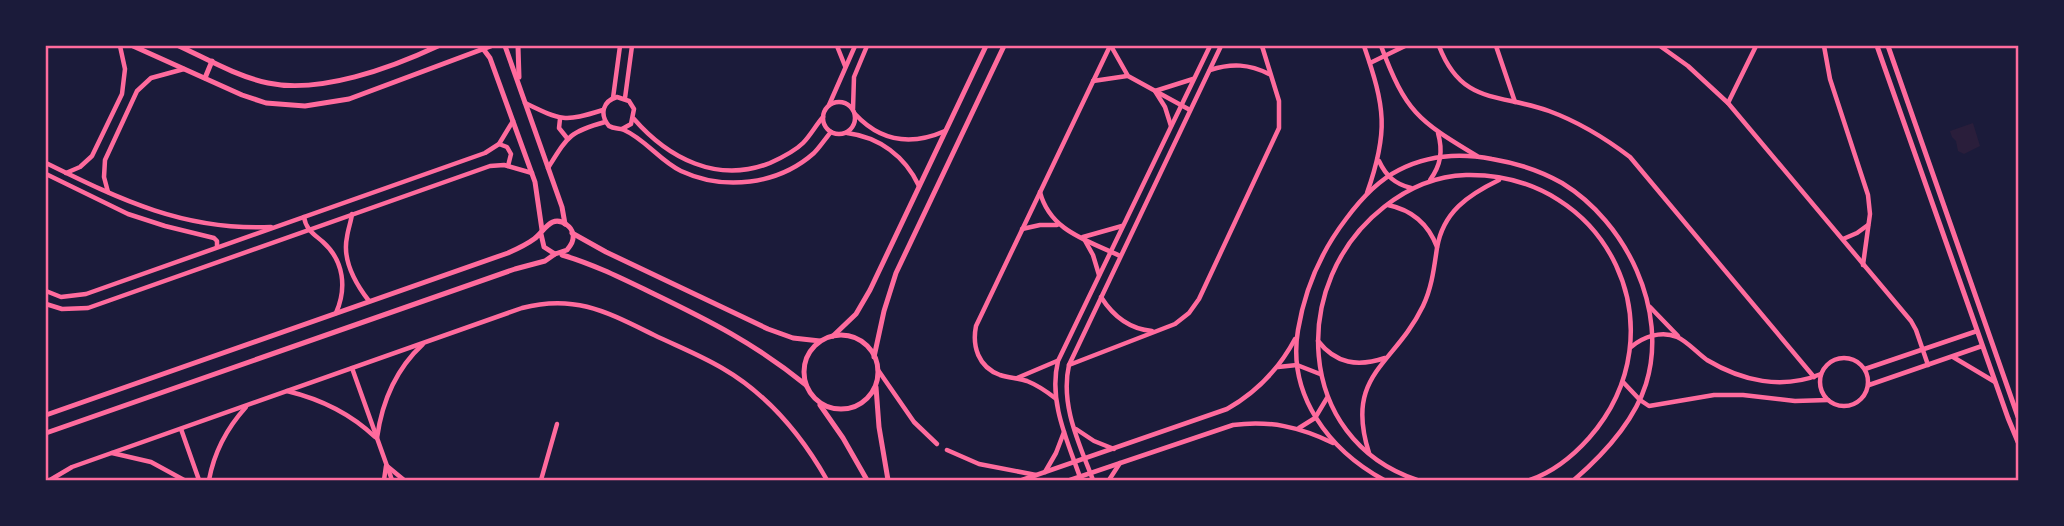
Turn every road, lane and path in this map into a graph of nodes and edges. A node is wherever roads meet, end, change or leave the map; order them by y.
1 (120, 46) edge
2 (133, 46) edge
3 (178, 46) edge
4 (438, 46) edge
5 (491, 46) edge
6 (505, 46) edge
7 (518, 46) edge
8 (620, 46) edge
9 (632, 46) edge
10 (838, 46) edge
11 (855, 46) edge
12 (867, 46) edge
13 (986, 46) edge
14 (1004, 46) edge
15 (1111, 46) edge
16 (1210, 46) edge
17 (1221, 46) edge
18 (1262, 46) edge
19 (1364, 46) edge
20 (1381, 46) edge
21 (1405, 46) edge
22 (1439, 46) edge
23 (1496, 46) edge
24 (1660, 46) edge
25 (1756, 46) edge
26 (1824, 46) edge
27 (1877, 46) edge
28 (1888, 46) edge
29 (482, 48) edge
30 (1385, 55) junction
31 (212, 61) junction
32 (1370, 63) junction
33 (845, 66) junction
34 (185, 69) junction
35 (1209, 71) junction
36 (1270, 75) junction
37 (1128, 76) junction
38 (205, 79) junction
39 (1194, 79) junction
40 (1093, 81) junction
41 (520, 87) junction
42 (1903, 90) junction
43 (1155, 91) junction
44 (1894, 94) junction
45 (613, 98) junction
46 (625, 98) junction
47 (1515, 102) junction
48 (525, 103) junction
49 (1728, 103) junction
50 (829, 105) junction
51 (1181, 105) junction
52 (603, 110) junction
53 (1191, 110) junction
54 (854, 112) junction
55 (822, 117) junction
56 (560, 119) junction
57 (634, 119) junction
58 (513, 121) junction
59 (606, 122) junction
60 (1171, 126) junction
61 (622, 129) junction
62 (945, 131) junction
63 (831, 132) junction
64 (846, 133) junction
65 (1438, 133) junction
66 (567, 138) junction
67 (499, 144) junction
68 (1441, 156) junction
69 (1478, 156) junction
70 (1379, 160) junction
71 (46, 163) edge
72 (508, 166) junction
73 (548, 169) junction
74 (66, 173) junction
75 (532, 173) junction
76 (46, 174) edge
77 (1388, 176) junction
78 (1501, 179) junction
79 (1429, 181) junction
80 (919, 186) junction
81 (1412, 188) junction
82 (1040, 192) junction
83 (108, 193) junction
84 (1366, 194) junction
85 (1387, 205) junction
86 (352, 214) junction
87 (304, 217) junction
88 (565, 224) junction
89 (1869, 224) junction
90 (1058, 225) junction
91 (1123, 225) junction
92 (276, 227) junction
93 (1022, 229) junction
94 (308, 230) junction
95 (542, 232) junction
96 (572, 233) junction
97 (1083, 237) junction
98 (1843, 239) junction
99 (216, 248) junction
100 (1437, 248) junction
101 (1110, 251) junction
102 (557, 254) junction
103 (1120, 256) junction
104 (1863, 265) junction
105 (1966, 269) junction
106 (1956, 272) junction
107 (1099, 275) junction
108 (46, 291) edge
109 (1101, 296) junction
110 (369, 301) junction
111 (46, 304) edge
112 (1649, 306) junction
113 (336, 313) junction
114 (1157, 331) junction
115 (1977, 331) junction
116 (280, 332) junction
117 (833, 335) junction
118 (1297, 335) junction
119 (1653, 335) junction
120 (1679, 337) junction
121 (1318, 340) junction
122 (427, 341) junction
123 (820, 341) junction
124 (1982, 346) junction
125 (1631, 347) junction
126 (286, 349) junction
127 (1923, 350) junction
128 (874, 356) junction
129 (1952, 356) junction
130 (1385, 357) junction
131 (1058, 361) junction
132 (1069, 365) junction
133 (1297, 365) junction
134 (1928, 365) junction
135 (352, 368) junction
136 (1277, 368) junction
137 (1865, 369) junction
138 (878, 370) junction
139 (1821, 374) junction
140 (1321, 375) junction
141 (1814, 377) junction
142 (1016, 378) junction
143 (1623, 382) junction
144 (1995, 382) junction
145 (876, 383) junction
146 (1869, 385) junction
147 (806, 386) junction
148 (286, 391) junction
149 (1055, 398) junction
150 (1327, 398) junction
151 (816, 400) junction
152 (1640, 400) junction
153 (1828, 400) junction
154 (248, 404) junction
155 (46, 415) edge
156 (2018, 417) edge
157 (1315, 418) junction
158 (557, 424) dead end
159 (180, 428) junction
160 (1074, 428) junction
161 (1299, 429) junction
162 (1064, 431) junction
163 (46, 433) edge
164 (377, 439) junction
165 (2018, 442) edge
166 (937, 444) dead end
167 (1336, 444) junction
168 (1115, 449) junction
169 (947, 450) dead end
170 (111, 453) junction
171 (1369, 454) junction
172 (1085, 459) junction
173 (1075, 463) junction
174 (1120, 463) junction
175 (387, 466) junction
176 (1588, 468) junction
177 (1045, 473) junction
178 (1090, 474) junction
179 (1037, 475) junction
180 (1540, 477) junction
181 (1081, 479) edge
182 (50, 481) edge
183 (184, 481) edge
184 (199, 481) edge
185 (209, 481) edge
186 (384, 481) edge
187 (392, 481) edge
188 (404, 481) edge
189 (541, 481) edge
190 (827, 481) edge
191 (867, 481) edge
192 (888, 481) edge
193 (1022, 481) edge
194 (1070, 481) edge
195 (1093, 481) edge
196 (1109, 481) edge
197 (1384, 481) edge
198 (1418, 481) edge
199 (1530, 481) edge
200 (1547, 481) edge
201 (1574, 481) edge
202 (1581, 481) edge

1 - 74 street
2 - 34 street
3 - 31 street
4 - 31 street
5 - 29 street
6 - 41 street
7 - 41 street
8 - 45 street
9 - 46 street
10 - 33 street
11 - 33 street
12 - 54 street
13 - 62 street
14 - 128 street
15 - 37 street
15 - 40 street
16 - 39 street
17 - 35 street
18 - 36 street
19 - 32 street
20 - 30 street
21 - 30 street
22 - 47 street
23 - 47 street
24 - 49 street
25 - 49 street
26 - 89 street
27 - 44 street
28 - 42 street
29 - 38 street
29 - 58 street
30 - 32 street
30 - 65 street
31 - 38 street
32 - 70 street
33 - 50 street
34 - 38 street
34 - 83 street
35 - 36 street
35 - 53 street
36 - 114 street
37 - 40 street
37 - 43 street
39 - 43 street
39 - 51 street
40 - 82 street
41 - 48 street
42 - 44 street
42 - 105 street
43 - 51 street
43 - 60 street
44 - 106 street
45 - 46 street
45 - 52 street
46 - 57 street
47 - 141 street
48 - 56 street
48 - 73 street
49 - 98 street
50 - 54 street
50 - 55 street
51 - 53 street
51 - 60 street
52 - 56 street
52 - 59 street
53 - 103 street
54 - 62 street
54 - 64 street
55 - 57 street
55 - 63 street
56 - 66 street
57 - 61 street
58 - 67 street
58 - 75 street
59 - 61 street
59 - 66 street
60 - 91 street
61 - 63 street
62 - 80 street
63 - 64 street
64 - 80 street
65 - 68 street
65 - 69 street
66 - 73 street
67 - 72 street
67 - 87 street
68 - 69 street
68 - 77 street
68 - 79 street
69 - 112 street
70 - 77 street
70 - 84 street
71 - 74 street
72 - 75 street
72 - 86 street
73 - 88 street
74 - 83 street
75 - 95 street
76 - 99 street
77 - 81 street
77 - 84 street
78 - 79 street
78 - 100 street
78 - 125 street
79 - 81 street
80 - 117 street
81 - 85 street
82 - 90 street
82 - 93 street
83 - 92 street
84 - 118 street
85 - 100 street
85 - 121 street
86 - 94 street
86 - 110 street
87 - 92 street
87 - 94 street
88 - 95 street
88 - 96 street
89 - 98 street
89 - 104 street
90 - 93 street
90 - 97 street
91 - 97 street
91 - 101 street
92 - 99 street
93 - 142 street
94 - 111 street
94 - 113 street
95 - 102 street
95 - 110 street
96 - 102 street
96 - 123 street
97 - 101 street
97 - 107 street
98 - 104 street
99 - 108 street
100 - 130 street
101 - 103 street
101 - 107 street
102 - 126 street
102 - 147 street
103 - 109 street
104 - 127 street
105 - 106 street
105 - 156 street
106 - 115 street
107 - 131 street
109 - 114 street
109 - 132 street
110 - 113 street
112 - 119 street
112 - 120 street
113 - 116 street
114 - 132 street
115 - 124 street
115 - 127 street
116 - 126 street
116 - 155 street
117 - 123 street
117 - 128 street
118 - 133 street
118 - 136 street
119 - 120 street
119 - 125 street
119 - 152 street
120 - 141 street
121 - 130 street
121 - 140 street
122 - 135 street
122 - 164 street
122 - 190 street
123 - 147 street
124 - 129 street
124 - 144 street
125 - 143 street
126 - 163 street
127 - 134 street
127 - 137 street
128 - 138 street
129 - 134 street
129 - 144 street
130 - 171 street
131 - 142 street
131 - 149 street
132 - 160 street
133 - 136 street
133 - 140 street
133 - 157 street
134 - 146 street
135 - 148 street
135 - 164 street
136 - 168 street
137 - 139 street
137 - 146 street
138 - 145 street
138 - 166 street
139 - 141 street
139 - 153 street
140 - 150 street
142 - 149 street
143 - 152 street
143 - 180 street
144 - 165 street
145 - 151 street
145 - 192 street
146 - 153 street
147 - 151 street
148 - 154 street
148 - 164 street
149 - 162 street
150 - 157 street
150 - 171 street
151 - 191 street
152 - 153 street
152 - 176 street
154 - 159 street
154 - 185 street
157 - 161 street
157 - 167 street
158 - 189 street
159 - 170 street
159 - 184 street
160 - 168 street
160 - 172 street
161 - 167 street
161 - 174 street
162 - 173 street
162 - 177 street
164 - 175 street
167 - 197 street
168 - 172 street
169 - 179 street
170 - 182 street
170 - 183 street
171 - 198 street
172 - 173 street
172 - 178 street
173 - 177 street
173 - 181 street
174 - 178 street
174 - 196 street
175 - 186 street
175 - 187 street
175 - 188 street
176 - 201 street
176 - 202 street
177 - 179 street
178 - 181 street
178 - 195 street
179 - 193 street
180 - 199 street
180 - 200 street
181 - 194 street

